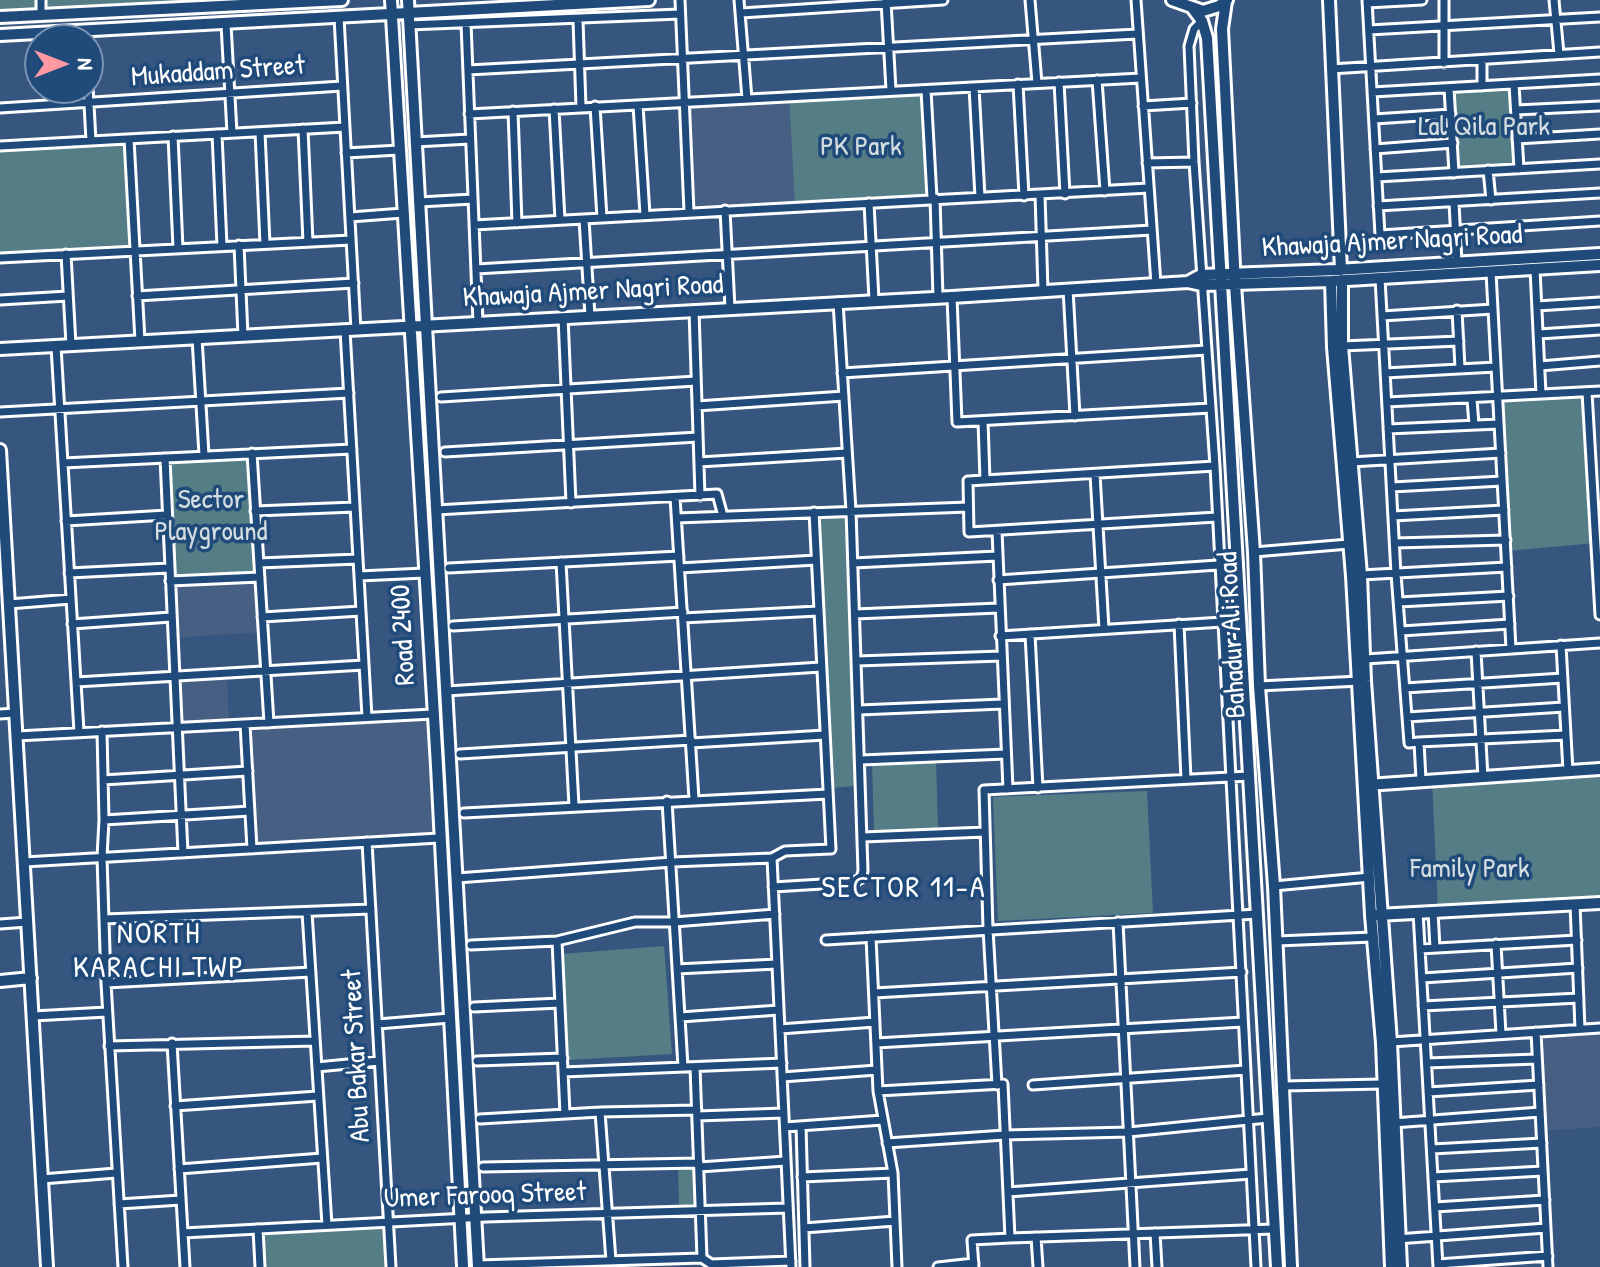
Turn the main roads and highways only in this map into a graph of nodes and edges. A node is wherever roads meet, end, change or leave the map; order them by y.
1 (342, 0) edge
2 (391, 0) edge
3 (408, 0) edge
4 (649, 0) edge
5 (1172, 0) edge
6 (1227, 0) edge
7 (1329, 0) edge
8 (1193, 9) junction
9 (408, 13) junction
10 (392, 14) junction
11 (0, 17) edge
12 (104, 34) edge
13 (0, 35) edge
14 (24, 35) edge
15 (1600, 254) edge
16 (1600, 265) edge
17 (1338, 277) junction
18 (1235, 279) junction
19 (1220, 280) junction
20 (426, 325) junction
21 (411, 326) junction
22 (0, 349) edge
23 (0, 450) edge
24 (1361, 681) junction
25 (451, 765) junction
26 (437, 766) junction
27 (1600, 769) edge
28 (1369, 784) junction
29 (1272, 857) junction
30 (1254, 858) junction
31 (1600, 903) edge
32 (1376, 915) junction
33 (31, 978) junction
34 (0, 981) edge
35 (1394, 1240) junction
36 (478, 1266) edge
37 (47, 1267) edge
38 (463, 1267) edge
39 (1277, 1267) edge
40 (1291, 1267) edge
41 (1391, 1267) edge
42 (1401, 1267) edge

1 - 11 main road
2 - 10 main road, Road 2400
3 - 9 main road, Road 2400
4 - 9 main road
5 - 8 main road
6 - 8 main road
6 - 18 main road, Bahadur Ali Road
7 - 17 main road
8 - 19 main road, Bahadur Ali Road
9 - 10 main road
9 - 20 main road, Road 2400
10 - 12 main road
10 - 21 main road, Road 2400
13 - 14 main road
15 - 17 main road, Khawaja Ajmer Nagri Road
16 - 17 main road, Khawaja Ajmer Nagri Road
17 - 18 main road, Khawaja Ajmer Nagri Road
17 - 24 main road
17 - 24 main road
18 - 19 main road, Khawaja Ajmer Nagri Road
18 - 29 main road, Bahadur Ali Road
19 - 20 main road, Khawaja Ajmer Nagri Road
19 - 30 main road, Bahadur Ali Road
20 - 21 main road, Khawaja Ajmer Nagri Road
20 - 25 main road, Road 2400
21 - 22 main road, Khawaja Ajmer Nagri Road
21 - 26 main road, Road 2400
23 - 33 main road
24 - 28 main road
25 - 26 main road
25 - 36 main road, Road 2400
26 - 38 main road, Road 2400
27 - 28 main road
28 - 32 main road
28 - 32 main road
29 - 30 main road
29 - 40 main road, Bahadur Ali Road
30 - 39 main road, Bahadur Ali Road
31 - 32 main road
32 - 35 main road
32 - 35 main road
33 - 34 main road
33 - 37 main road
35 - 41 main road
35 - 42 main road

